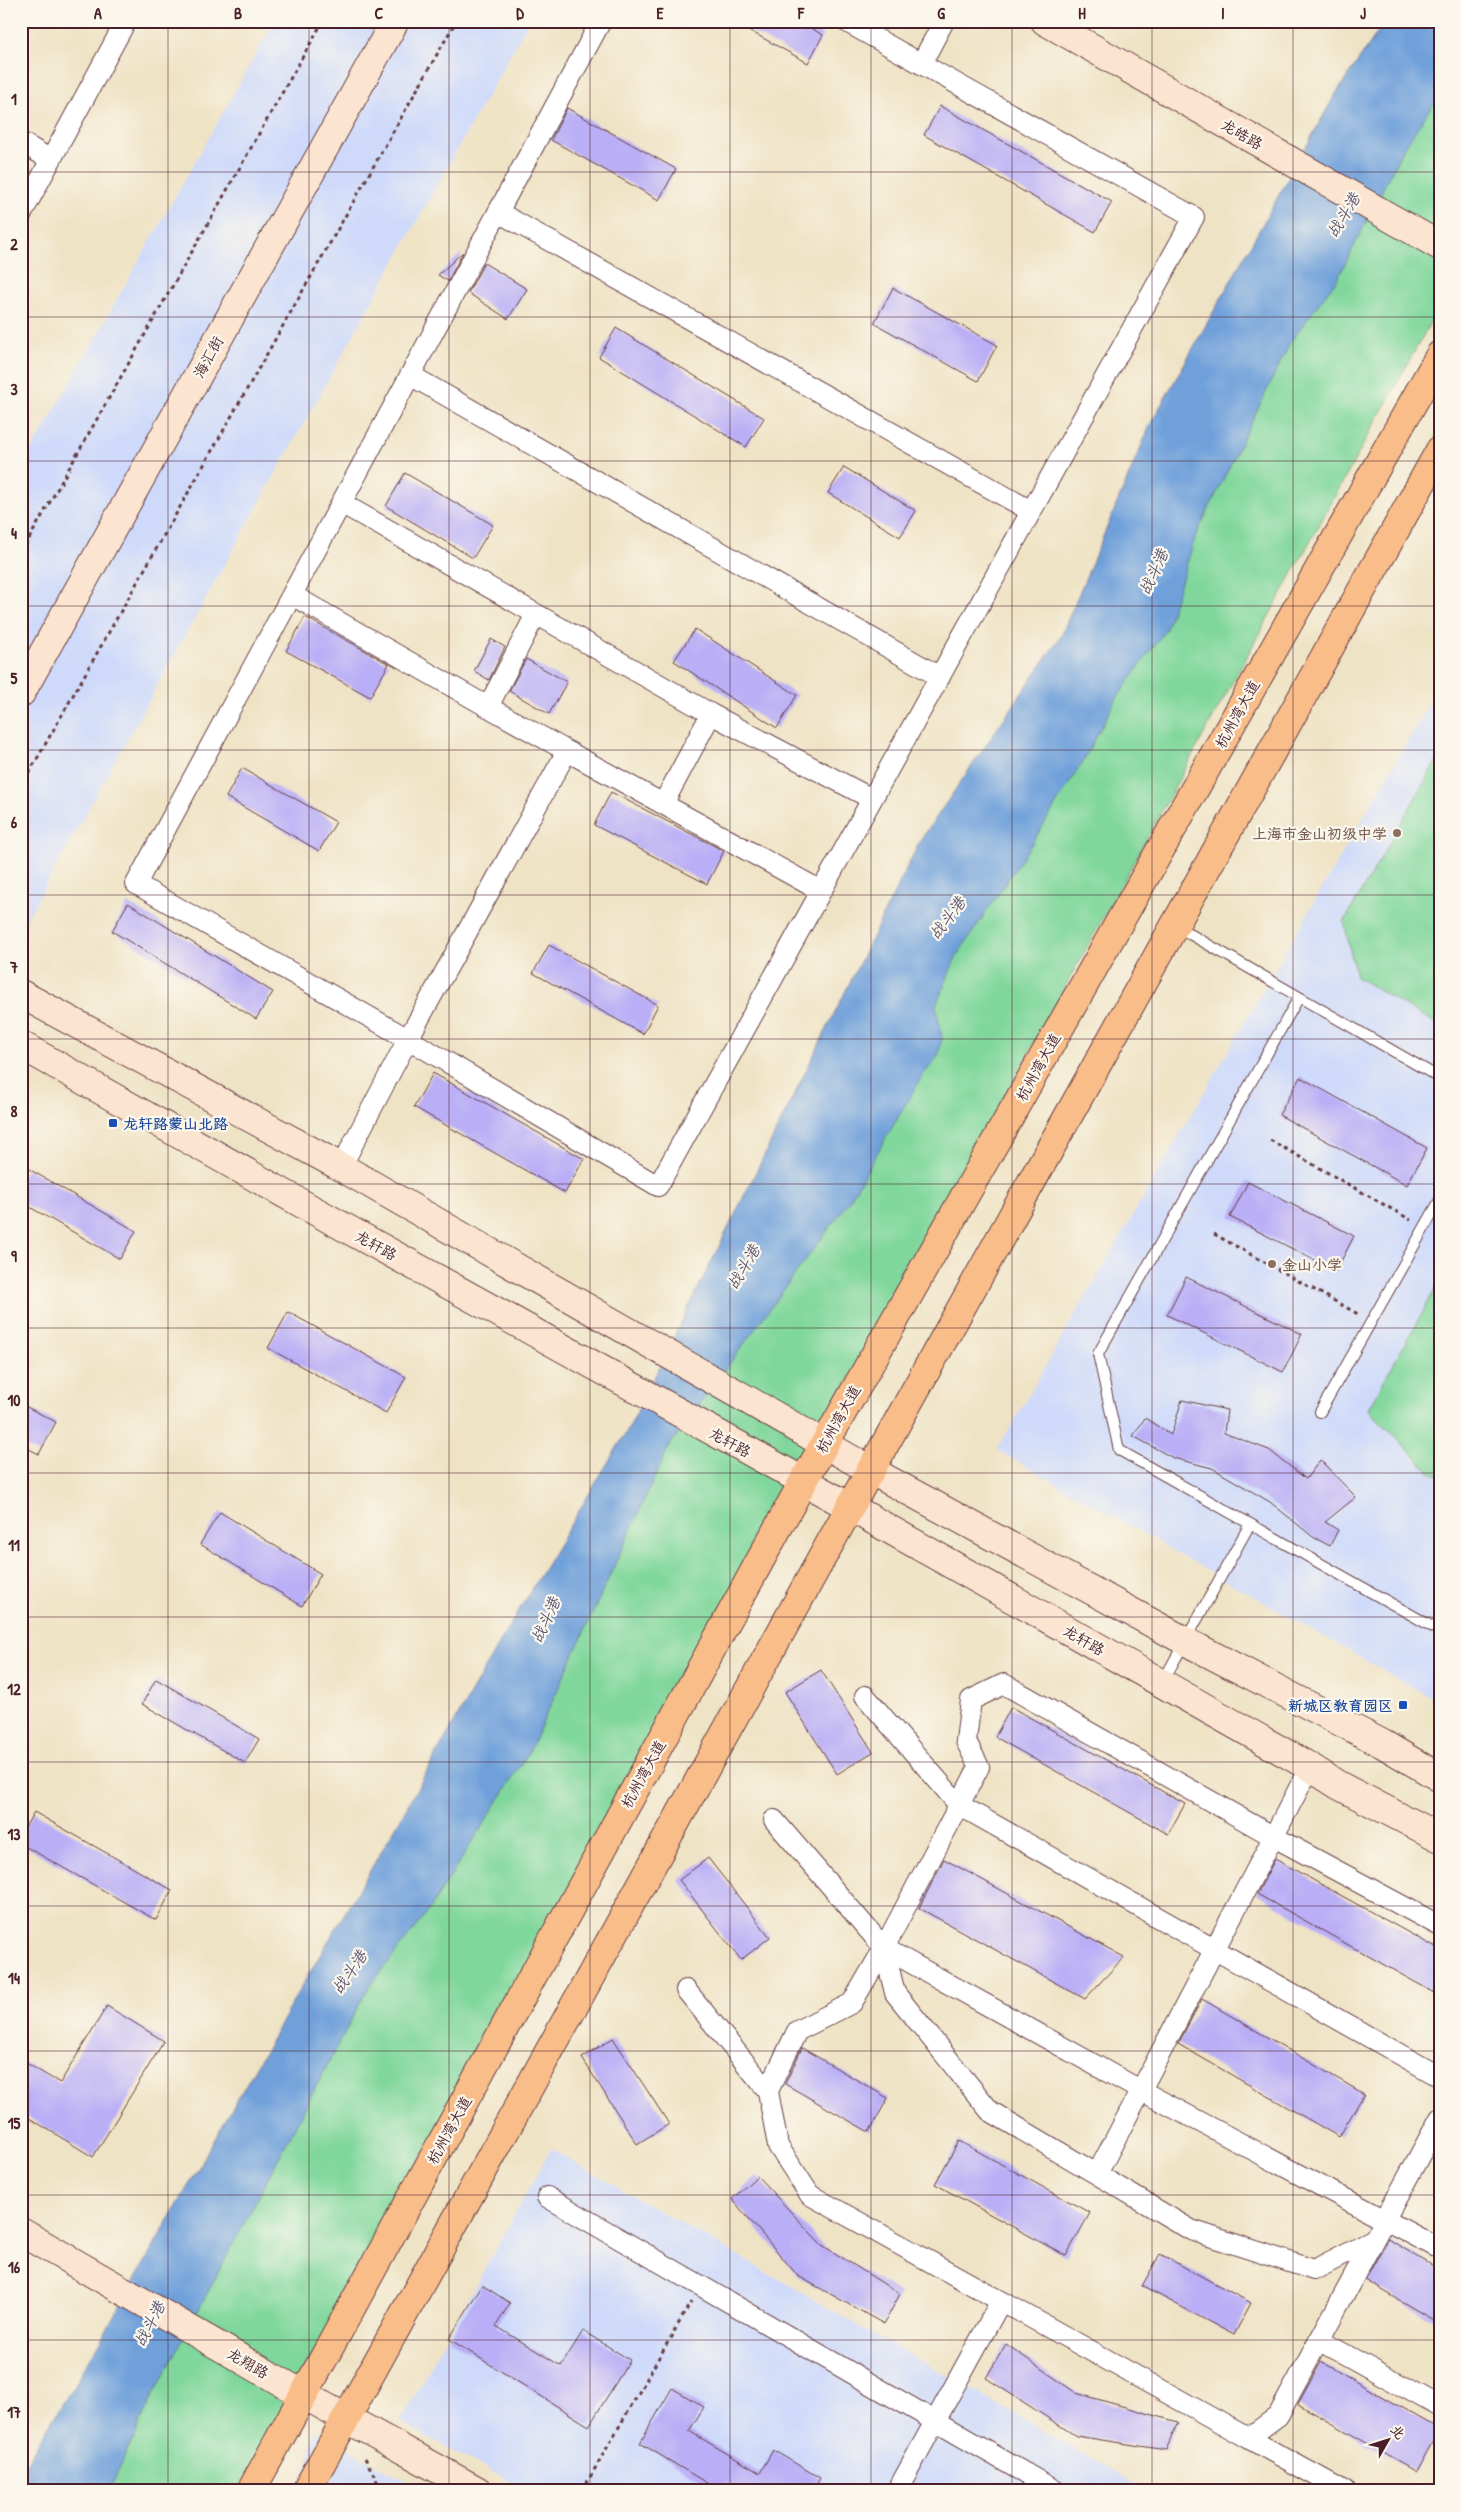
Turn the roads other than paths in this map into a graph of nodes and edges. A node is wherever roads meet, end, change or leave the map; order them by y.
1 (126, 21) edge
2 (395, 21) edge
3 (601, 21) edge
4 (845, 21) edge
5 (944, 21) edge
6 (1045, 21) edge
7 (921, 64) junction
8 (21, 142) edge
9 (51, 160) junction
10 (498, 212) junction
11 (21, 215) edge
12 (1440, 246) edge
13 (1440, 355) edge
14 (410, 375) junction
15 (1440, 450) edge
16 (342, 503) junction
17 (1031, 511) junction
18 (292, 595) junction
19 (536, 614) junction
20 (940, 677) junction
21 (21, 693) edge
22 (488, 707) junction
23 (711, 714) junction
24 (567, 751) junction
25 (872, 799) junction
26 (663, 804) junction
27 (821, 891) junction
28 (1175, 926) junction
29 (21, 994) edge
30 (1299, 998) junction
31 (408, 1039) junction
32 (21, 1045) edge
33 (1440, 1078) edge
34 (341, 1167) junction
35 (1440, 1200) edge
36 (1320, 1412) dead end
37 (825, 1443) junction
38 (870, 1470) junction
39 (803, 1482) junction
40 (850, 1507) junction
41 (1250, 1524) junction
42 (1440, 1632) edge
43 (1185, 1641) junction
44 (1161, 1685) junction
45 (865, 1696) dead end
46 (1310, 1767) junction
47 (1440, 1778) edge
48 (959, 1805) junction
49 (774, 1820) dead end
50 (1274, 1837) junction
51 (1440, 1838) edge
52 (1440, 1926) edge
53 (884, 1948) junction
54 (1214, 1950) junction
55 (686, 1990) dead end
56 (1440, 2077) edge
57 (1140, 2090) junction
58 (768, 2091) junction
59 (1440, 2118) edge
60 (1097, 2174) junction
61 (547, 2198) dead end
62 (1384, 2218) junction
63 (21, 2232) edge
64 (1372, 2240) junction
65 (1440, 2249) edge
66 (1001, 2301) junction
67 (1319, 2340) junction
68 (304, 2395) junction
69 (1440, 2407) edge
70 (346, 2418) junction
71 (935, 2421) junction
72 (1248, 2438) junction
73 (251, 2491) edge
74 (306, 2491) edge
75 (478, 2491) edge
76 (897, 2491) edge
77 (1056, 2491) edge
78 (1344, 2491) edge

1 - 9 street
2 - 21 street, 海汇街
3 - 10 street
4 - 7 street
5 - 7 street
6 - 12 street, 龙皓路
7 - 17 street
8 - 9 street
9 - 11 street
10 - 14 street
10 - 17 street
13 - 37 main road, 杭州湾大道
14 - 16 street
14 - 20 street
15 - 28 main road
16 - 18 street
16 - 19 street
17 - 20 street
18 - 22 street
18 - 31 street
19 - 22 street
19 - 23 street
20 - 25 street
22 - 24 street
23 - 25 street
23 - 26 street
24 - 26 street
24 - 31 street
25 - 27 street
26 - 27 street
27 - 31 street
28 - 30 lane
28 - 38 main road
29 - 34 street
30 - 33 lane
30 - 41 lane
31 - 34 street
32 - 39 street, 龙轩路
34 - 37 street
35 - 36 lane
37 - 38 street
37 - 39 main road, 杭州湾大道
38 - 40 main road
38 - 43 street
39 - 40 street, 龙轩路
39 - 68 main road, 杭州湾大道
40 - 44 street, 龙轩路
40 - 70 main road
41 - 42 lane
41 - 43 lane
43 - 44 lane
43 - 47 street
44 - 46 street, 龙轩路
45 - 48 street
46 - 50 street
46 - 51 street, 龙轩路
48 - 50 street
48 - 53 street
48 - 54 street
49 - 53 street
50 - 52 street
50 - 54 street
53 - 57 street
53 - 58 street
53 - 60 street
54 - 56 street
54 - 57 street
55 - 58 street
57 - 60 street
57 - 62 street
58 - 66 street
59 - 62 street
60 - 64 street
61 - 71 street
62 - 64 street
62 - 65 street
63 - 68 street, 龙翔路
64 - 67 street
66 - 71 street
66 - 72 street
67 - 69 street
67 - 72 street
68 - 70 street, 龙翔路
68 - 73 main road, 杭州湾大道
70 - 74 main road
70 - 75 street, 龙翔路
71 - 76 street
71 - 77 street
72 - 78 street

